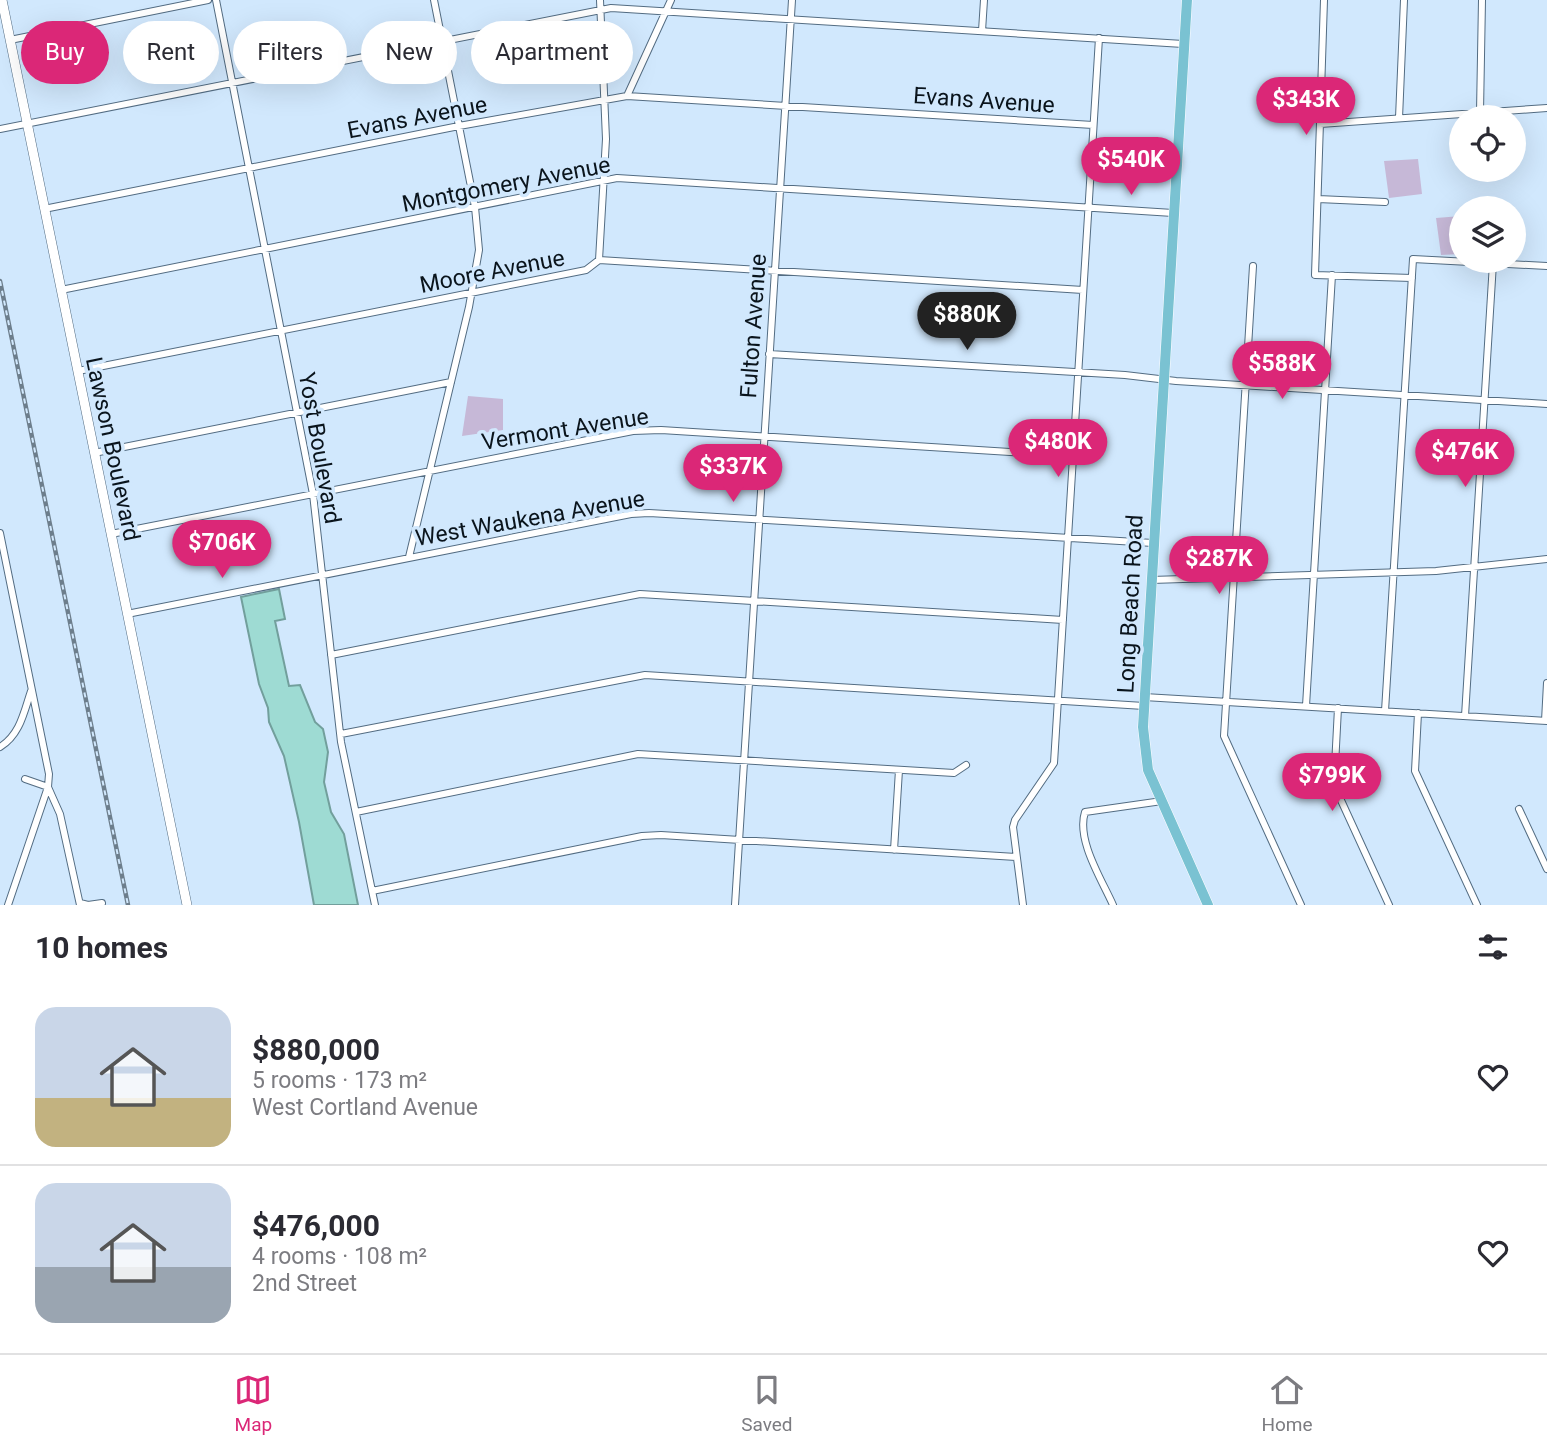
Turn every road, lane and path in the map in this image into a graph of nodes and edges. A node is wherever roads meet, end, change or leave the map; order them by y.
1 (2, 0) edge
2 (208, 0) edge
3 (216, 0) edge
4 (434, 0) edge
5 (600, 0) edge
6 (671, 0) edge
7 (792, 0) edge
8 (984, 0) edge
9 (1187, 0) edge
10 (1324, 0) edge
11 (1404, 0) edge
12 (1482, 0) edge
13 (600, 9) junction
14 (666, 11) junction
15 (790, 19) junction
16 (439, 21) edge
17 (982, 31) junction
18 (457, 38) edge
19 (1099, 38) junction
20 (10, 40) junction
21 (1183, 44) junction
22 (233, 83) joint
23 (233, 84) edge
24 (451, 84) edge
25 (627, 96) junction
26 (606, 100) junction
27 (785, 105) junction
28 (1480, 105) edge
29 (1547, 108) edge
30 (1526, 109) edge
31 (1449, 114) edge
32 (1399, 118) junction
33 (27, 124) junction
34 (1320, 124) junction
35 (1093, 125) junction
36 (459, 126) junction
37 (0, 129) edge
38 (250, 167) junction
39 (603, 182) junction
40 (780, 188) junction
41 (1318, 199) junction
42 (1385, 202) dead end
43 (475, 208) junction
44 (1088, 208) junction
45 (44, 209) junction
46 (1173, 213) junction
47 (266, 249) junction
48 (598, 260) junction
49 (1449, 260) edge
50 (1526, 265) edge
51 (1547, 266) edge
52 (1253, 267) dead end
53 (774, 271) junction
54 (1492, 273) edge
55 (1332, 275) junction
56 (1412, 278) junction
57 (61, 290) junction
58 (1083, 290) junction
59 (472, 293) junction
60 (282, 330) junction
61 (769, 354) junction
62 (78, 371) junction
63 (1078, 372) junction
64 (1163, 380) junction
65 (451, 382) junction
66 (1245, 385) junction
67 (1325, 390) junction
68 (1405, 395) junction
69 (1484, 400) junction
70 (1547, 404) edge
71 (298, 412) junction
72 (764, 437) junction
73 (94, 453) junction
74 (1073, 456) junction
75 (430, 470) junction
76 (313, 494) junction
77 (759, 519) junction
78 (0, 533) edge
79 (111, 534) junction
80 (1068, 539) junction
81 (1153, 543) junction
82 (410, 557) junction
83 (1547, 559) edge
84 (1474, 567) junction
85 (1394, 572) junction
86 (322, 575) junction
87 (1314, 575) junction
88 (1234, 578) junction
89 (1151, 580) junction
90 (754, 601) junction
91 (127, 614) junction
92 (1063, 620) junction
93 (331, 655) junction
94 (749, 681) junction
95 (1547, 683) edge
96 (32, 689) junction
97 (1058, 700) junction
98 (1144, 701) junction
99 (1226, 701) junction
100 (1306, 706) junction
101 (1338, 708) junction
102 (1385, 711) junction
103 (1418, 713) junction
104 (1465, 716) junction
105 (1546, 721) edge
106 (341, 734) junction
107 (0, 747) edge
108 (744, 760) junction
109 (967, 765) dead end
110 (899, 770) junction
111 (25, 779) dead end
112 (48, 787) junction
113 (1162, 801) junction
114 (1519, 809) dead end
115 (356, 812) junction
116 (739, 840) junction
117 (894, 849) junction
118 (1016, 857) junction
119 (1547, 869) edge
120 (372, 891) junction
121 (102, 903) dead end
122 (80, 904) edge
123 (8, 905) edge
124 (187, 905) edge
125 (375, 905) edge
126 (735, 905) edge
127 (1023, 905) edge
128 (1113, 905) edge
129 (1208, 905) edge
130 (1301, 905) edge
131 (1389, 905) edge
132 (1477, 905) edge

1 - 20 main road, Lawson Boulevard
2 - 20 street
3 - 22 street, Yost Boulevard
4 - 16 street
5 - 13 street
6 - 14 street
7 - 15 street, Fulton Avenue
8 - 17 street
9 - 21 main road, Long Beach Road
10 - 34 street
11 - 32 street
12 - 28 street
13 - 14 street
13 - 18 street
13 - 26 street
14 - 15 street
14 - 25 street
15 - 17 street
15 - 27 street, Fulton Avenue
17 - 19 street
19 - 21 street
19 - 35 street
20 - 33 main road, Lawson Boulevard
21 - 46 main road, Long Beach Road
22 - 33 street
23 - 38 street, Yost Boulevard
24 - 36 street
25 - 26 street, Evans Avenue
25 - 27 street, Evans Avenue
26 - 36 street, Evans Avenue
26 - 39 street
27 - 35 street, Evans Avenue
27 - 40 street, Fulton Avenue
29 - 30 street
31 - 32 street
32 - 34 street
33 - 37 street
33 - 45 main road, Lawson Boulevard
34 - 41 street
35 - 44 street
36 - 38 street, Evans Avenue
36 - 43 street
38 - 45 street, Evans Avenue
38 - 47 street, Yost Boulevard
39 - 40 street, Montgomery Avenue
39 - 43 street, Montgomery Avenue
39 - 48 street
40 - 44 street, Montgomery Avenue
40 - 53 street, Fulton Avenue
41 - 42 street
41 - 55 street
43 - 47 street, Montgomery Avenue
43 - 59 street
44 - 46 street, Montgomery Avenue
44 - 58 street
45 - 57 main road, Lawson Boulevard
46 - 64 main road, Long Beach Road
47 - 57 street, Montgomery Avenue
47 - 60 street, Yost Boulevard
48 - 53 street, Moore Avenue
48 - 59 street, Moore Avenue
49 - 56 street
50 - 51 street
52 - 66 street
53 - 58 street, Moore Avenue
53 - 61 street, Fulton Avenue
54 - 69 street
55 - 56 street
55 - 67 street
56 - 68 street
57 - 62 main road, Lawson Boulevard
58 - 63 street
59 - 60 street, Moore Avenue
59 - 65 street
60 - 62 street, Moore Avenue
60 - 71 street, Yost Boulevard
61 - 63 street
61 - 72 street, Fulton Avenue
62 - 73 main road, Lawson Boulevard
63 - 64 street
63 - 74 street
64 - 66 street
64 - 81 main road, Long Beach Road
65 - 71 street
65 - 75 street
66 - 67 street
66 - 88 street
67 - 68 street
67 - 87 street
68 - 69 street
68 - 85 street
69 - 70 street
69 - 84 street
71 - 73 street
71 - 76 street, Yost Boulevard
72 - 74 street, Vermont Avenue
72 - 75 street, Vermont Avenue
72 - 77 street, Fulton Avenue
73 - 79 main road, Lawson Boulevard
74 - 80 street
75 - 76 street, Vermont Avenue
75 - 82 street
76 - 79 street, Vermont Avenue
76 - 86 street, Yost Boulevard
77 - 80 street, West Waukena Avenue
77 - 82 street, West Waukena Avenue
77 - 90 street, Fulton Avenue
78 - 96 street
79 - 91 main road, Lawson Boulevard
80 - 81 street, West Waukena Avenue
80 - 92 street
81 - 89 main road, Long Beach Road
82 - 86 street, West Waukena Avenue
83 - 84 street
84 - 85 street
84 - 104 street
85 - 87 street
85 - 102 street
86 - 91 street, West Waukena Avenue
86 - 93 street, Yost Boulevard
87 - 88 street
87 - 100 street
88 - 89 street
88 - 99 street
89 - 98 main road, Long Beach Road
90 - 92 street
90 - 93 street
90 - 94 street, Fulton Avenue
91 - 124 main road, Lawson Boulevard
92 - 97 street
93 - 106 street, Yost Boulevard
94 - 97 street
94 - 106 street
94 - 108 street, Fulton Avenue
95 - 105 street
96 - 107 street
96 - 112 street
97 - 98 street
97 - 118 street
98 - 99 street
98 - 113 main road, Long Beach Road
99 - 100 street
99 - 130 street
100 - 101 street
101 - 102 street
101 - 131 street
102 - 103 street
103 - 104 street
103 - 132 street
104 - 105 street
106 - 115 street, Yost Boulevard
108 - 110 street
108 - 115 street
108 - 116 street, Fulton Avenue
109 - 110 street
110 - 117 street
111 - 112 street
112 - 122 street
112 - 123 street
113 - 128 street
113 - 129 main road, Long Beach Road
114 - 119 street
115 - 120 street, Yost Boulevard
116 - 117 street
116 - 120 street
116 - 126 street, Fulton Avenue
117 - 118 street
118 - 127 street
120 - 125 street, Yost Boulevard
121 - 122 street

